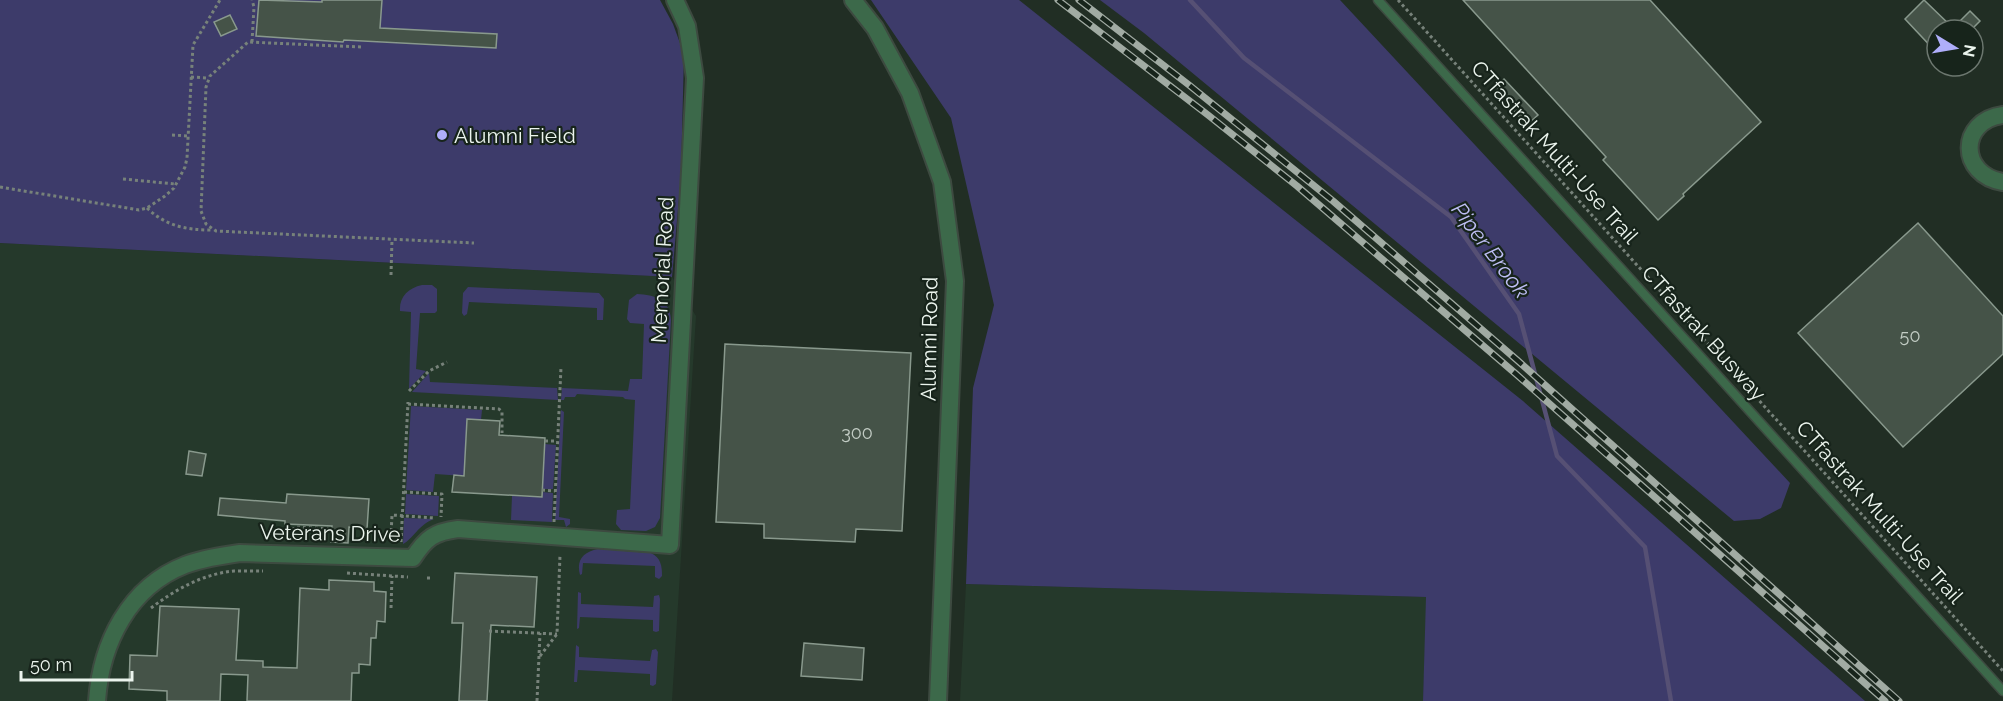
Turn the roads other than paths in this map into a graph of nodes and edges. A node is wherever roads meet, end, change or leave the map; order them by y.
1 (675, 0) edge
2 (853, 0) edge
3 (1378, 0) edge
4 (2003, 115) edge
5 (2003, 182) edge
6 (670, 545) joint
7 (2003, 691) edge
8 (97, 701) edge
9 (938, 701) edge

1 - 6 street, Memorial Road
2 - 9 street, Alumni Road
3 - 7 lane, CTfastrak Busway
4 - 5 street
6 - 8 street, Veterans Drive

